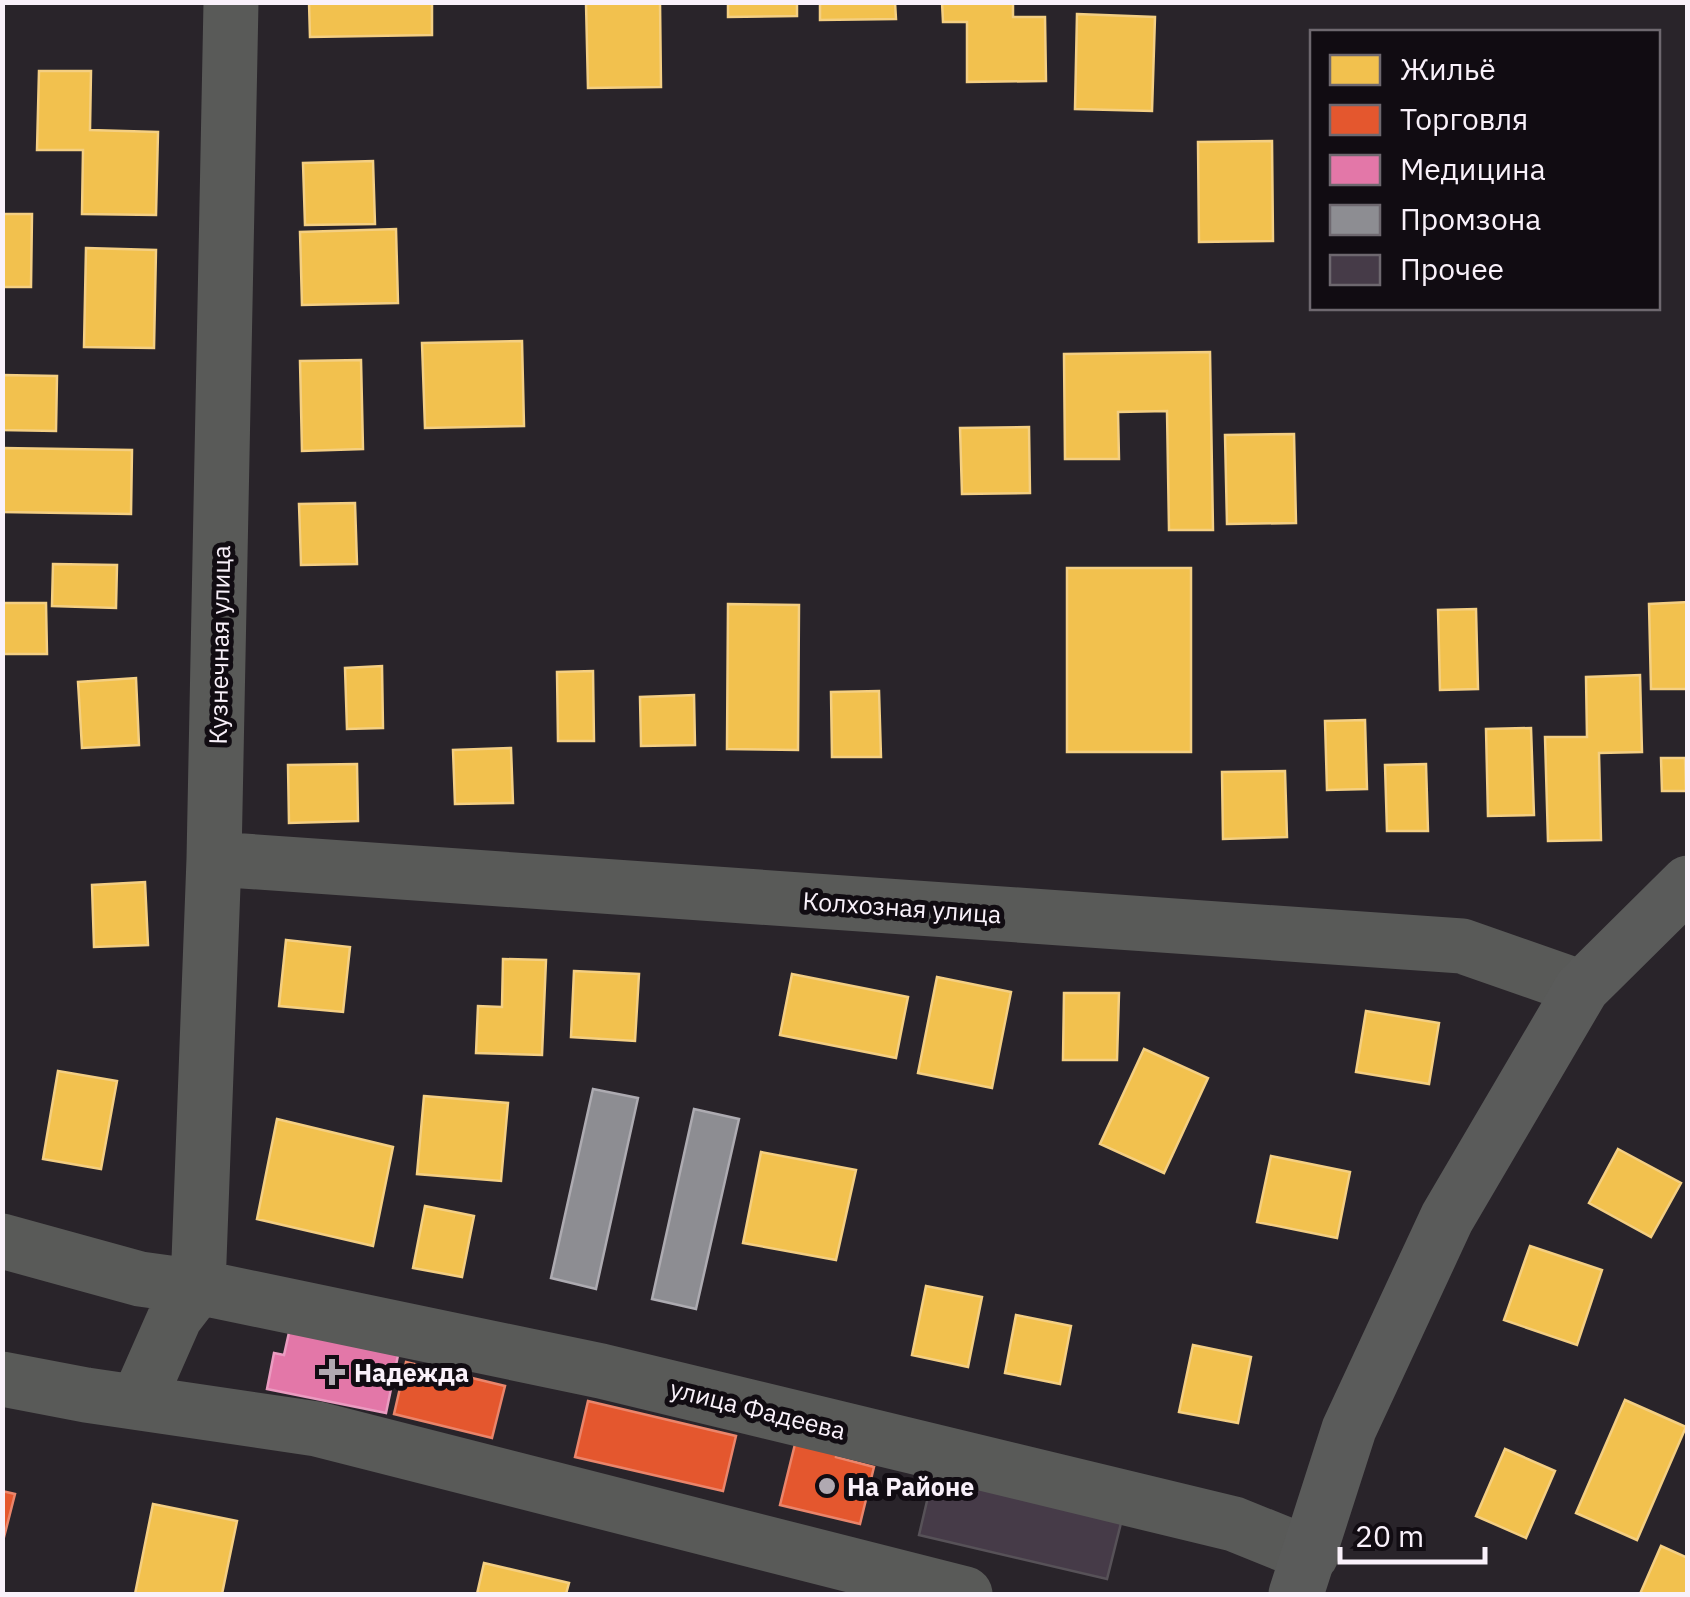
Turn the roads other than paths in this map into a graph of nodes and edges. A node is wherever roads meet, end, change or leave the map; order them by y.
1 (230, 2) edge
2 (214, 859) junction
3 (1688, 883) edge
4 (1582, 988) junction
5 (2, 1242) edge
6 (198, 1288) junction
7 (2, 1378) edge
8 (138, 1401) junction
9 (1304, 1575) edge
10 (965, 1594) edge

1 - 2 street, Кузнечная улица
2 - 4 street, Колхозная улица
2 - 6 street, Кузнечная улица
3 - 4 main road
4 - 9 main road
5 - 6 street, улица Фадеева
6 - 8 street
6 - 9 street, улица Фадеева
7 - 8 street
8 - 10 street

